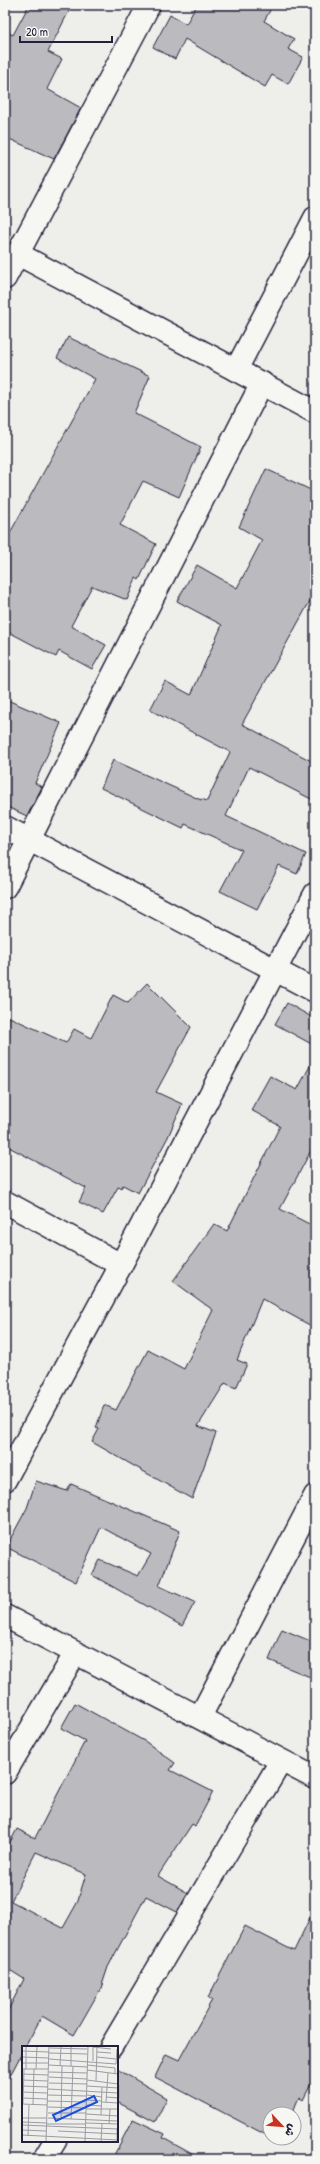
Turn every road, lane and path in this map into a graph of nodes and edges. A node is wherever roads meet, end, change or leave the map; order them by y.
1 (149, 5) edge
2 (315, 218) edge
3 (18, 254) junction
4 (5, 278) edge
5 (236, 370) junction
6 (262, 383) junction
7 (315, 412) edge
8 (5, 827) edge
9 (30, 840) junction
10 (5, 887) edge
11 (315, 894) edge
12 (275, 970) junction
13 (315, 991) edge
14 (5, 1202) edge
15 (121, 1265) junction
16 (5, 1480) edge
17 (315, 1496) edge
18 (5, 1616) edge
19 (75, 1654) junction
20 (200, 1717) junction
21 (281, 1761) junction
22 (5, 1773) edge
23 (315, 1778) edge
24 (111, 2046) edge
25 (54, 2142) edge
26 (44, 2159) edge

1 - 3 street
2 - 5 street
3 - 4 street
3 - 5 street
5 - 6 street
6 - 7 street
6 - 9 street
8 - 9 street
9 - 10 street
9 - 12 street
11 - 12 street
12 - 13 street
12 - 15 street
14 - 15 street
15 - 16 street
17 - 20 street
18 - 19 street
19 - 20 street
19 - 22 street
20 - 21 street
21 - 23 street
21 - 24 street
25 - 26 street

